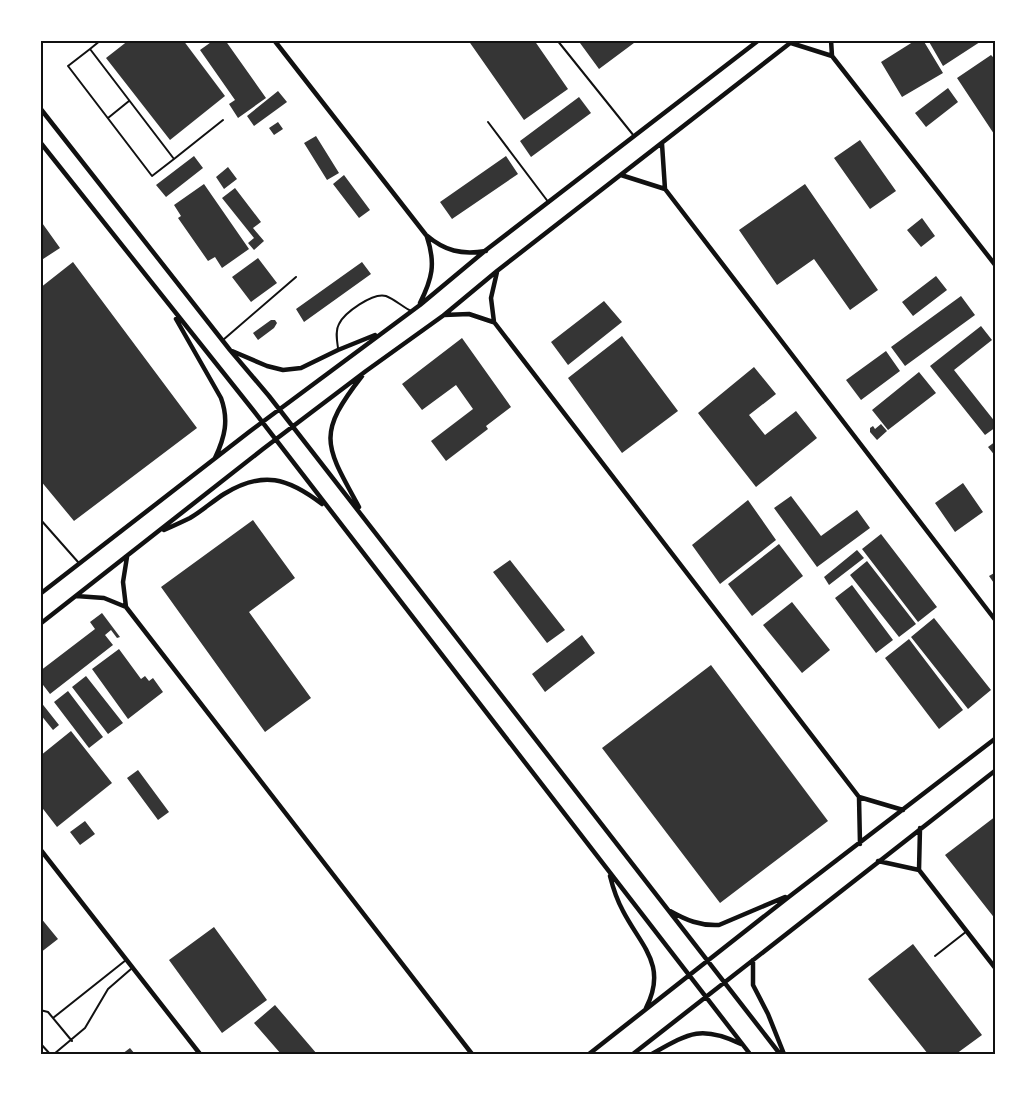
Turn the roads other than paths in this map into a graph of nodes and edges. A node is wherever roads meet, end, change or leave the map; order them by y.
1 (101, 40) edge
2 (274, 40) edge
3 (557, 40) edge
4 (759, 40) edge
5 (831, 40) edge
6 (793, 42) edge
7 (90, 49) junction
8 (832, 56) junction
9 (129, 101) junction
10 (40, 108) edge
11 (108, 118) junction
12 (223, 120) dead end
13 (488, 122) dead end
14 (634, 136) junction
15 (40, 142) edge
16 (662, 144) junction
17 (174, 159) junction
18 (621, 175) junction
19 (665, 189) junction
20 (549, 202) junction
21 (426, 235) junction
22 (486, 250) junction
23 (996, 266) edge
24 (497, 271) junction
25 (296, 277) dead end
26 (420, 305) junction
27 (173, 311) junction
28 (411, 311) junction
29 (444, 315) junction
30 (494, 322) junction
31 (381, 333) junction
32 (223, 340) junction
33 (230, 350) junction
34 (338, 350) junction
35 (366, 371) junction
36 (280, 410) junction
37 (262, 423) junction
38 (292, 426) junction
39 (275, 440) junction
40 (214, 460) junction
41 (328, 510) junction
42 (40, 519) edge
43 (366, 520) junction
44 (156, 534) junction
45 (128, 556) junction
46 (80, 564) junction
47 (40, 594) edge
48 (76, 597) junction
49 (126, 608) junction
50 (996, 621) edge
51 (40, 624) edge
52 (996, 738) edge
53 (996, 770) edge
54 (860, 797) junction
55 (903, 810) junction
56 (920, 828) junction
57 (860, 844) junction
58 (40, 849) edge
59 (878, 861) junction
60 (920, 870) junction
61 (608, 871) junction
62 (790, 896) junction
63 (666, 908) junction
64 (967, 932) junction
65 (935, 956) dead end
66 (126, 960) junction
67 (753, 960) junction
68 (708, 961) junction
69 (132, 968) junction
70 (996, 969) edge
71 (690, 976) junction
72 (725, 983) junction
73 (707, 997) junction
74 (40, 1010) edge
75 (644, 1011) junction
76 (53, 1018) junction
77 (72, 1041) junction
78 (40, 1043) edge
79 (743, 1044) junction
80 (52, 1054) edge
81 (200, 1054) edge
82 (472, 1054) edge
83 (589, 1054) edge
84 (633, 1054) edge
85 (652, 1054) edge
86 (750, 1054) edge
87 (782, 1054) edge

1 - 7 lane
2 - 21 street
3 - 14 lane
4 - 14 street
5 - 8 street
6 - 8 street
6 - 16 street
7 - 9 lane
7 - 11 lane
8 - 23 street
9 - 11 lane
9 - 17 lane
10 - 32 street
11 - 17 lane
12 - 17 lane
13 - 20 lane
14 - 20 street
15 - 27 street
16 - 18 street
16 - 19 street
18 - 19 street
18 - 24 street
19 - 50 street
20 - 22 street
21 - 22 street
21 - 26 street
22 - 26 street
24 - 29 street
24 - 30 street
25 - 32 lane
26 - 28 street
27 - 37 street
27 - 40 street
28 - 31 street
28 - 34 lane
29 - 30 street
29 - 35 street
30 - 54 street
31 - 34 street
31 - 36 street
32 - 33 street
33 - 34 street
33 - 36 street
35 - 38 street
35 - 43 street
36 - 37 street
36 - 38 street
37 - 39 street
37 - 40 street
38 - 39 street
38 - 43 street
39 - 41 street
39 - 44 street
40 - 46 street
41 - 44 street
41 - 61 street
42 - 46 lane
43 - 63 street
44 - 45 street
45 - 48 street
45 - 49 street
46 - 47 street
48 - 49 street
48 - 51 street
49 - 82 street
52 - 55 street
53 - 56 street
54 - 55 street
54 - 57 street
55 - 57 street
56 - 59 street
56 - 60 street
57 - 62 street
58 - 66 street
59 - 60 street
59 - 67 street
60 - 64 street
61 - 71 street
61 - 75 street
62 - 63 street
62 - 68 street
63 - 68 street
64 - 65 lane
64 - 70 street
66 - 69 street
66 - 76 lane
67 - 72 street
67 - 87 street
68 - 71 street
68 - 72 street
69 - 77 lane
69 - 81 street
71 - 73 street
71 - 75 street
72 - 73 street
72 - 87 street
73 - 79 street
73 - 84 street
74 - 76 lane
75 - 83 street
76 - 77 lane
77 - 80 lane
78 - 80 lane
79 - 85 street
79 - 86 street

